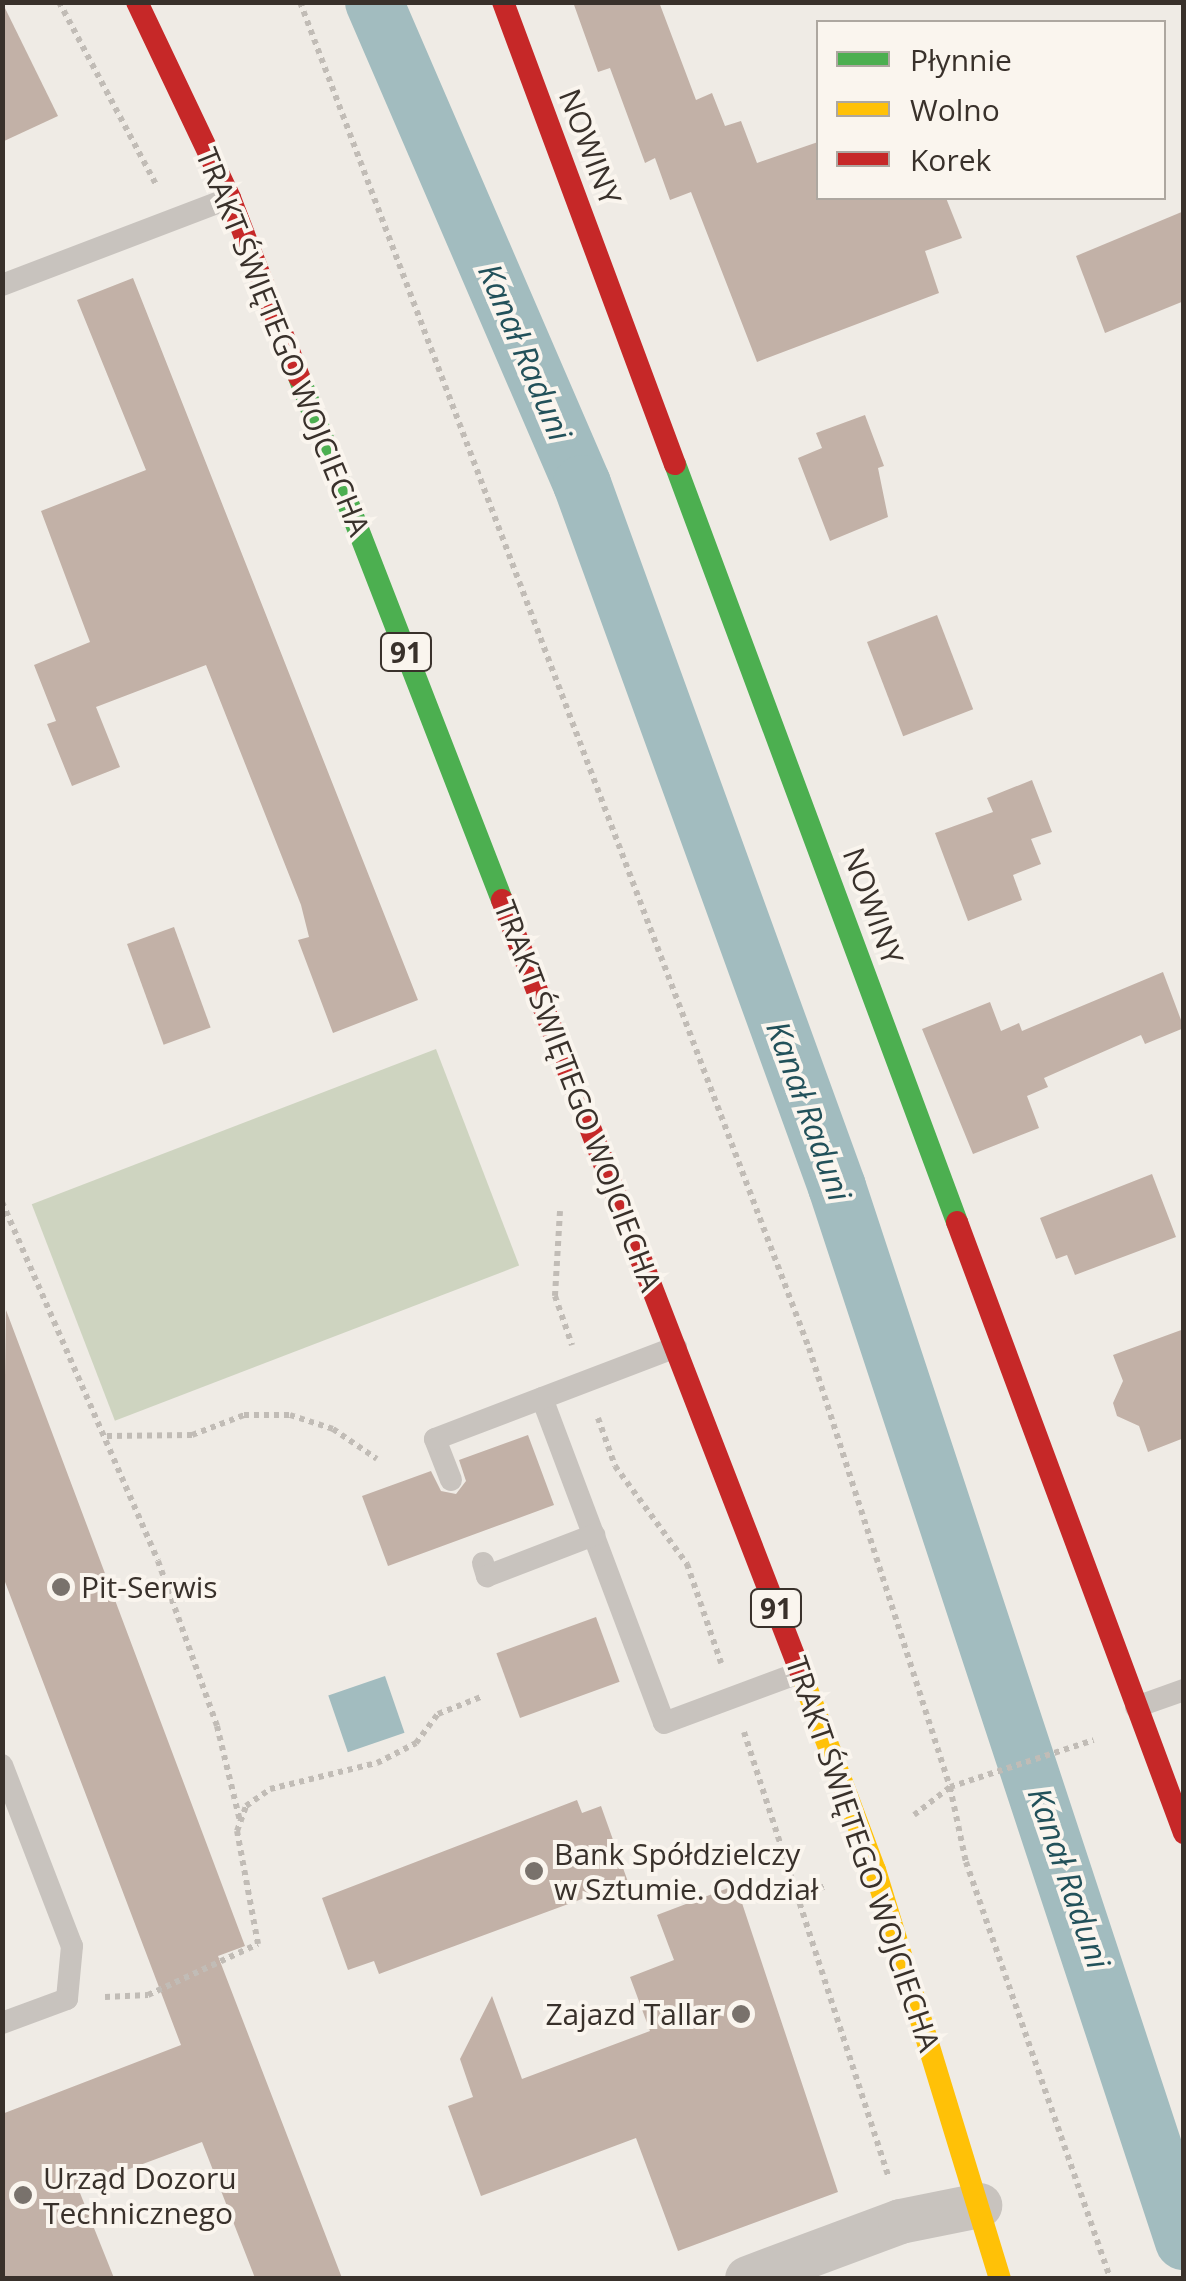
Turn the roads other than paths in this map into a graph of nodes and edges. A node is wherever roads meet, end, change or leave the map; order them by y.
1 (137, 2) edge
2 (503, 2) edge
3 (230, 198) junction
4 (2, 285) edge
5 (676, 1347) junction
6 (539, 1399) junction
7 (451, 1480) dead end
8 (594, 1535) junction
9 (483, 1563) dead end
10 (801, 1672) junction
11 (1184, 1690) edge
12 (1136, 1708) junction
13 (2, 1765) edge
14 (1184, 1833) edge
15 (2, 2023) edge
16 (980, 2204) junction
17 (747, 2278) edge
18 (1000, 2278) edge

1 - 3 main road, TRAKT ŚWIĘTEGO WOJCIECHA / 91
2 - 12 main road, NOWINY
3 - 4 lane
3 - 5 main road, TRAKT ŚWIĘTEGO WOJCIECHA / 91
5 - 6 lane
5 - 10 main road, TRAKT ŚWIĘTEGO WOJCIECHA / 91
6 - 7 lane
6 - 8 lane
8 - 9 lane
8 - 10 lane
10 - 16 main road, TRAKT ŚWIĘTEGO WOJCIECHA / 91
11 - 12 lane
12 - 14 main road, NOWINY
13 - 15 lane
16 - 17 street
16 - 18 main road, TRAKT ŚWIĘTEGO WOJCIECHA / 91

